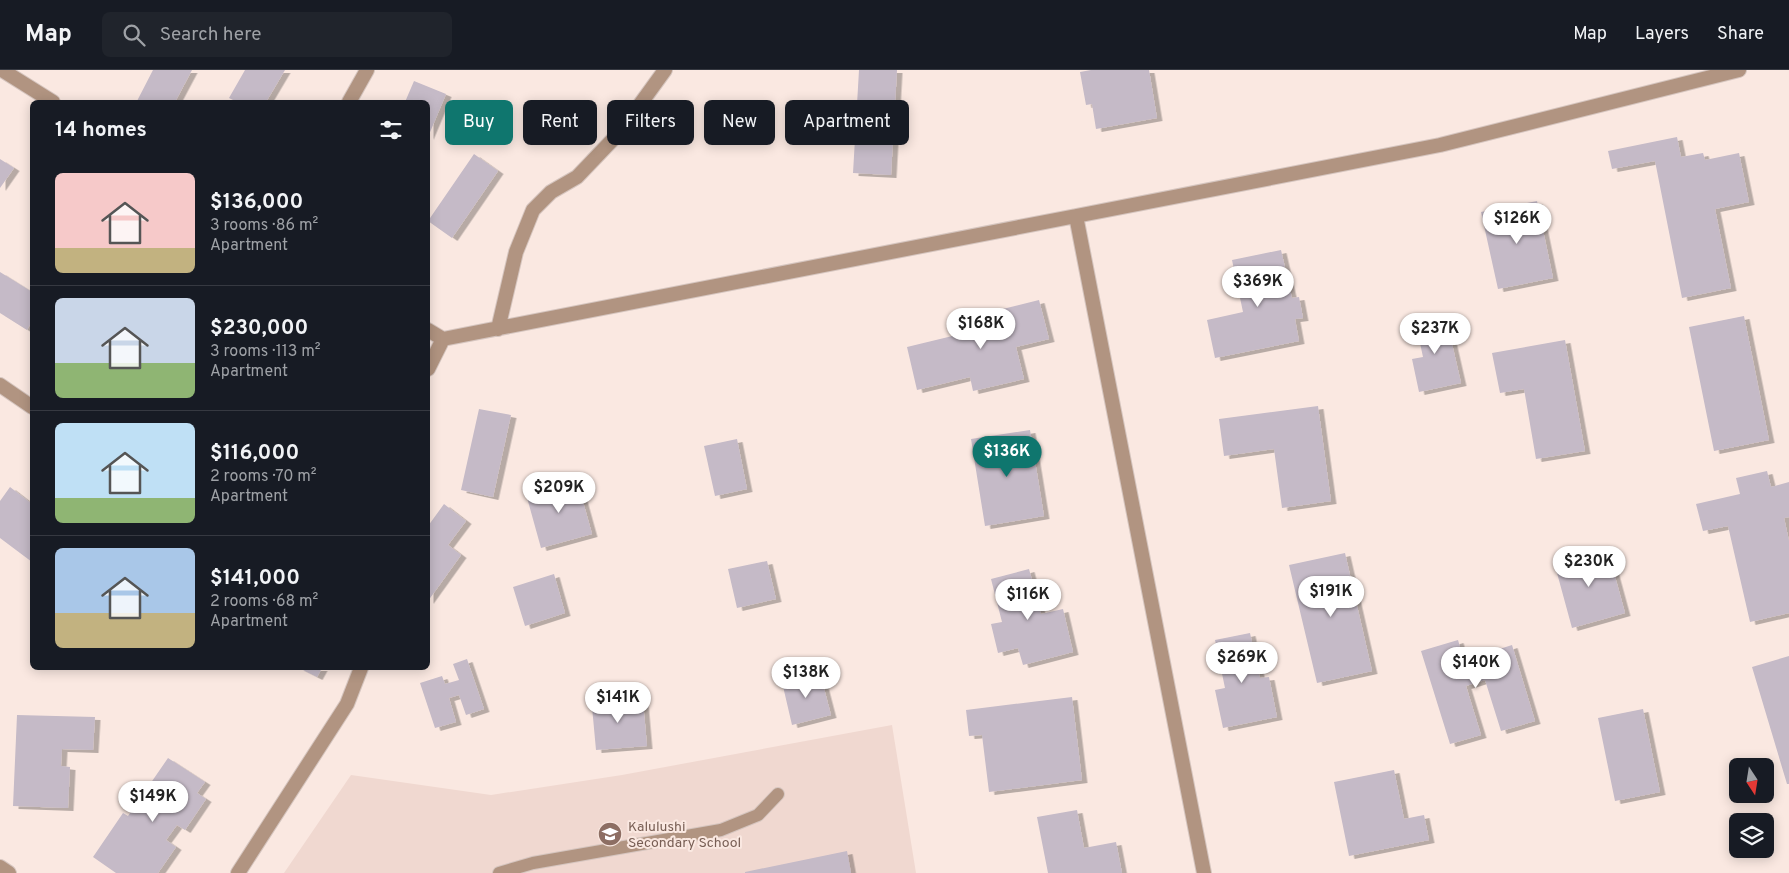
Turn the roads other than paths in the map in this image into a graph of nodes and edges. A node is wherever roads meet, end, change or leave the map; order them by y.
1 (2, 70) edge
2 (367, 70) edge
3 (665, 70) edge
4 (1739, 70) edge
5 (50, 100) edge
6 (350, 100) edge
7 (1076, 216) junction
8 (498, 329) junction
9 (430, 331) edge
10 (443, 339) junction
11 (430, 365) edge
12 (0, 385) edge
13 (30, 406) edge
14 (359, 670) edge
15 (778, 794) dead end
16 (0, 867) edge
17 (9, 873) edge
18 (238, 873) edge
19 (499, 873) edge
20 (1204, 873) edge

1 - 5 street
2 - 6 street
3 - 8 street
4 - 7 street
7 - 8 street
7 - 20 street
8 - 10 street
9 - 10 street
10 - 11 street
12 - 13 street
14 - 18 street
15 - 19 lane
16 - 17 street

